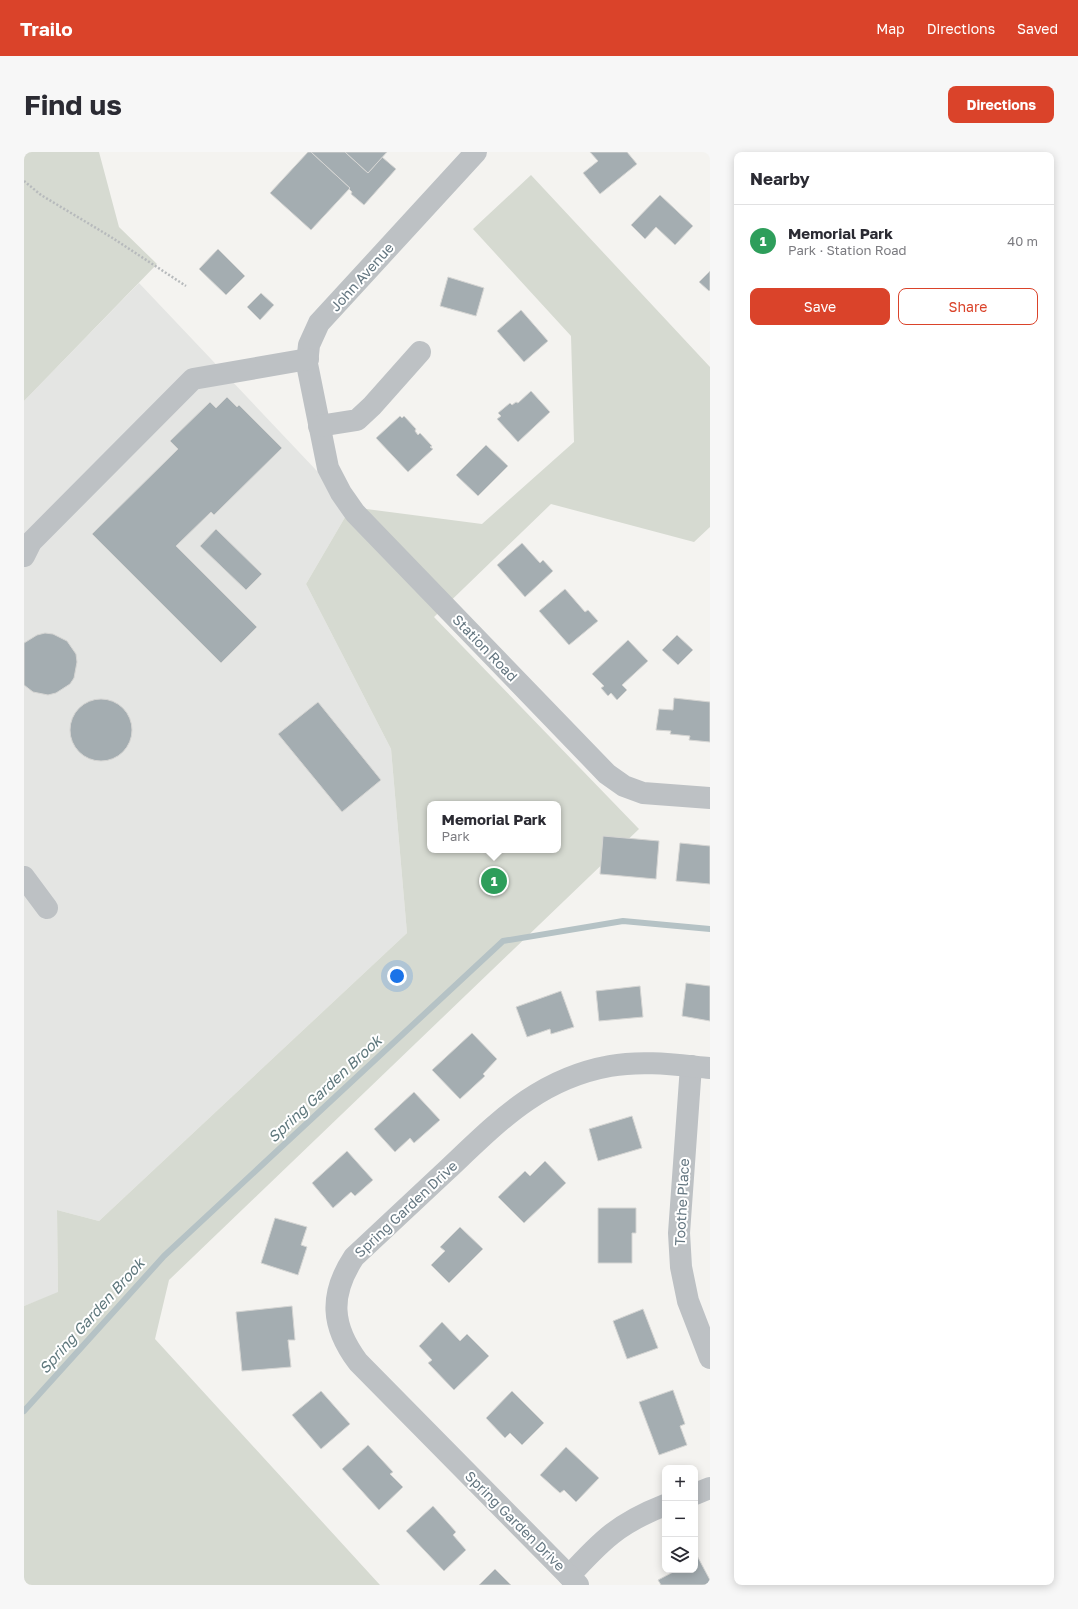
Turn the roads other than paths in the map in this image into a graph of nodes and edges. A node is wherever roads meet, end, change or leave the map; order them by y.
1 (476, 152) edge
2 (420, 352) dead end
3 (308, 359) junction
4 (319, 426) junction
5 (24, 556) edge
6 (710, 798) edge
7 (24, 877) edge
8 (47, 908) dead end
9 (700, 1067) edge
10 (710, 1358) edge
11 (710, 1488) edge
12 (698, 1493) edge
13 (662, 1506) edge
14 (574, 1580) edge

1 - 3 street, John Avenue
2 - 4 street
3 - 4 street, John Avenue
3 - 5 street
4 - 6 street, Station Road
7 - 8 street
9 - 10 street, Toothe Place
9 - 14 street, Spring Garden Drive
11 - 12 street
13 - 14 street

